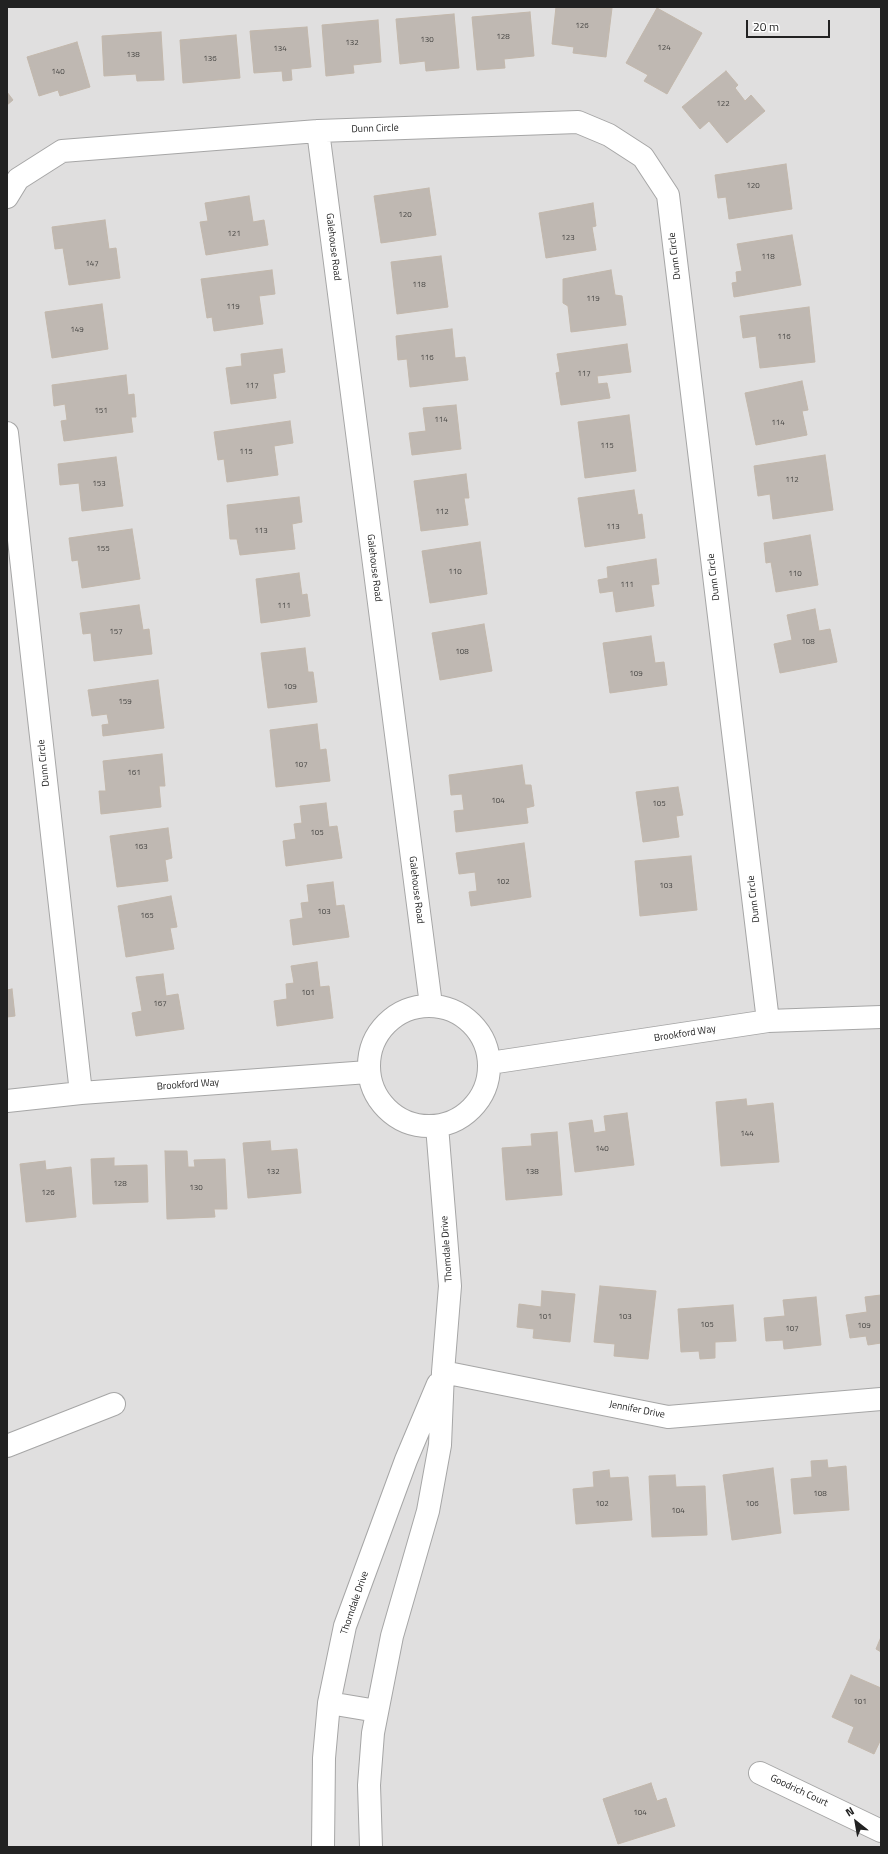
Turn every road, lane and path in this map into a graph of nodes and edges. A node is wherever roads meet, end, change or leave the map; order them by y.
1 (318, 131) junction
2 (7, 197) edge
3 (7, 433) edge
4 (431, 1005) junction
5 (881, 1017) edge
6 (768, 1021) junction
7 (490, 1063) junction
8 (368, 1072) junction
9 (81, 1093) junction
10 (7, 1101) edge
11 (437, 1126) junction
12 (443, 1372) junction
13 (881, 1399) edge
14 (114, 1404) dead end
15 (7, 1446) edge
16 (329, 1703) junction
17 (377, 1711) junction
18 (760, 1773) dead end
19 (881, 1831) edge
20 (323, 1847) edge
21 (371, 1847) edge

1 - 2 street, Dunn Circle
1 - 4 street, Galehouse Road
1 - 6 street, Dunn Circle
3 - 9 street, Dunn Circle
4 - 7 street
4 - 8 street
5 - 6 street, Brookford Way
6 - 7 street, Brookford Way
7 - 11 street
8 - 9 street, Brookford Way
8 - 11 street
9 - 10 street, Brookford Way
11 - 12 street, Thorndale Drive
12 - 13 street, Jennifer Drive
12 - 16 street, Thorndale Drive
12 - 17 street, Thorndale Drive
14 - 15 street
16 - 17 street
16 - 20 street, Thorndale Drive
17 - 21 street, Thorndale Drive
18 - 19 street, Goodrich Court

